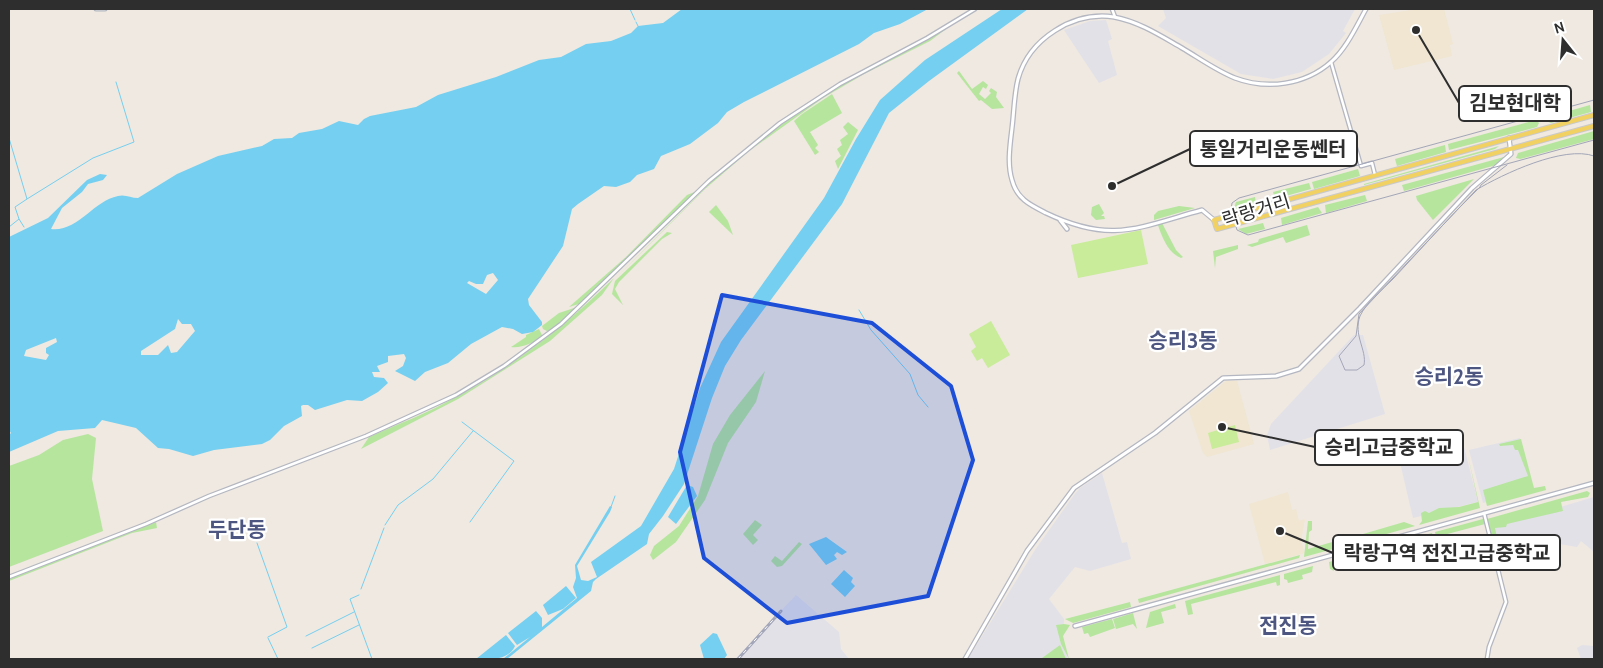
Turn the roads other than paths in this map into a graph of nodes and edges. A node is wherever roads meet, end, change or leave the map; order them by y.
1 (96, 9) edge
2 (105, 9) edge
3 (975, 9) edge
4 (1112, 9) edge
5 (1366, 9) edge
6 (1115, 18) junction
7 (1331, 62) junction
8 (1594, 115) edge
9 (1594, 126) edge
10 (1509, 138) junction
11 (1511, 148) junction
12 (1375, 176) junction
13 (1055, 217) junction
14 (1214, 220) junction
15 (1068, 229) dead end
16 (1594, 483) edge
17 (1484, 513) junction
18 (9, 577) edge
19 (1075, 626) dead end
20 (965, 659) edge
21 (1487, 659) edge

1 - 2 street
3 - 18 street
4 - 6 street
5 - 7 main road
6 - 7 main road
6 - 13 main road
7 - 12 street
8 - 10 main road, 락랑거리
9 - 11 main road, 락랑거리
10 - 11 main road
10 - 12 main road, 락랑거리
11 - 14 main road, 락랑거리
11 - 20 main road
12 - 14 main road, 락랑거리
13 - 14 main road
13 - 15 main road
16 - 17 main road
17 - 19 main road
17 - 21 street

